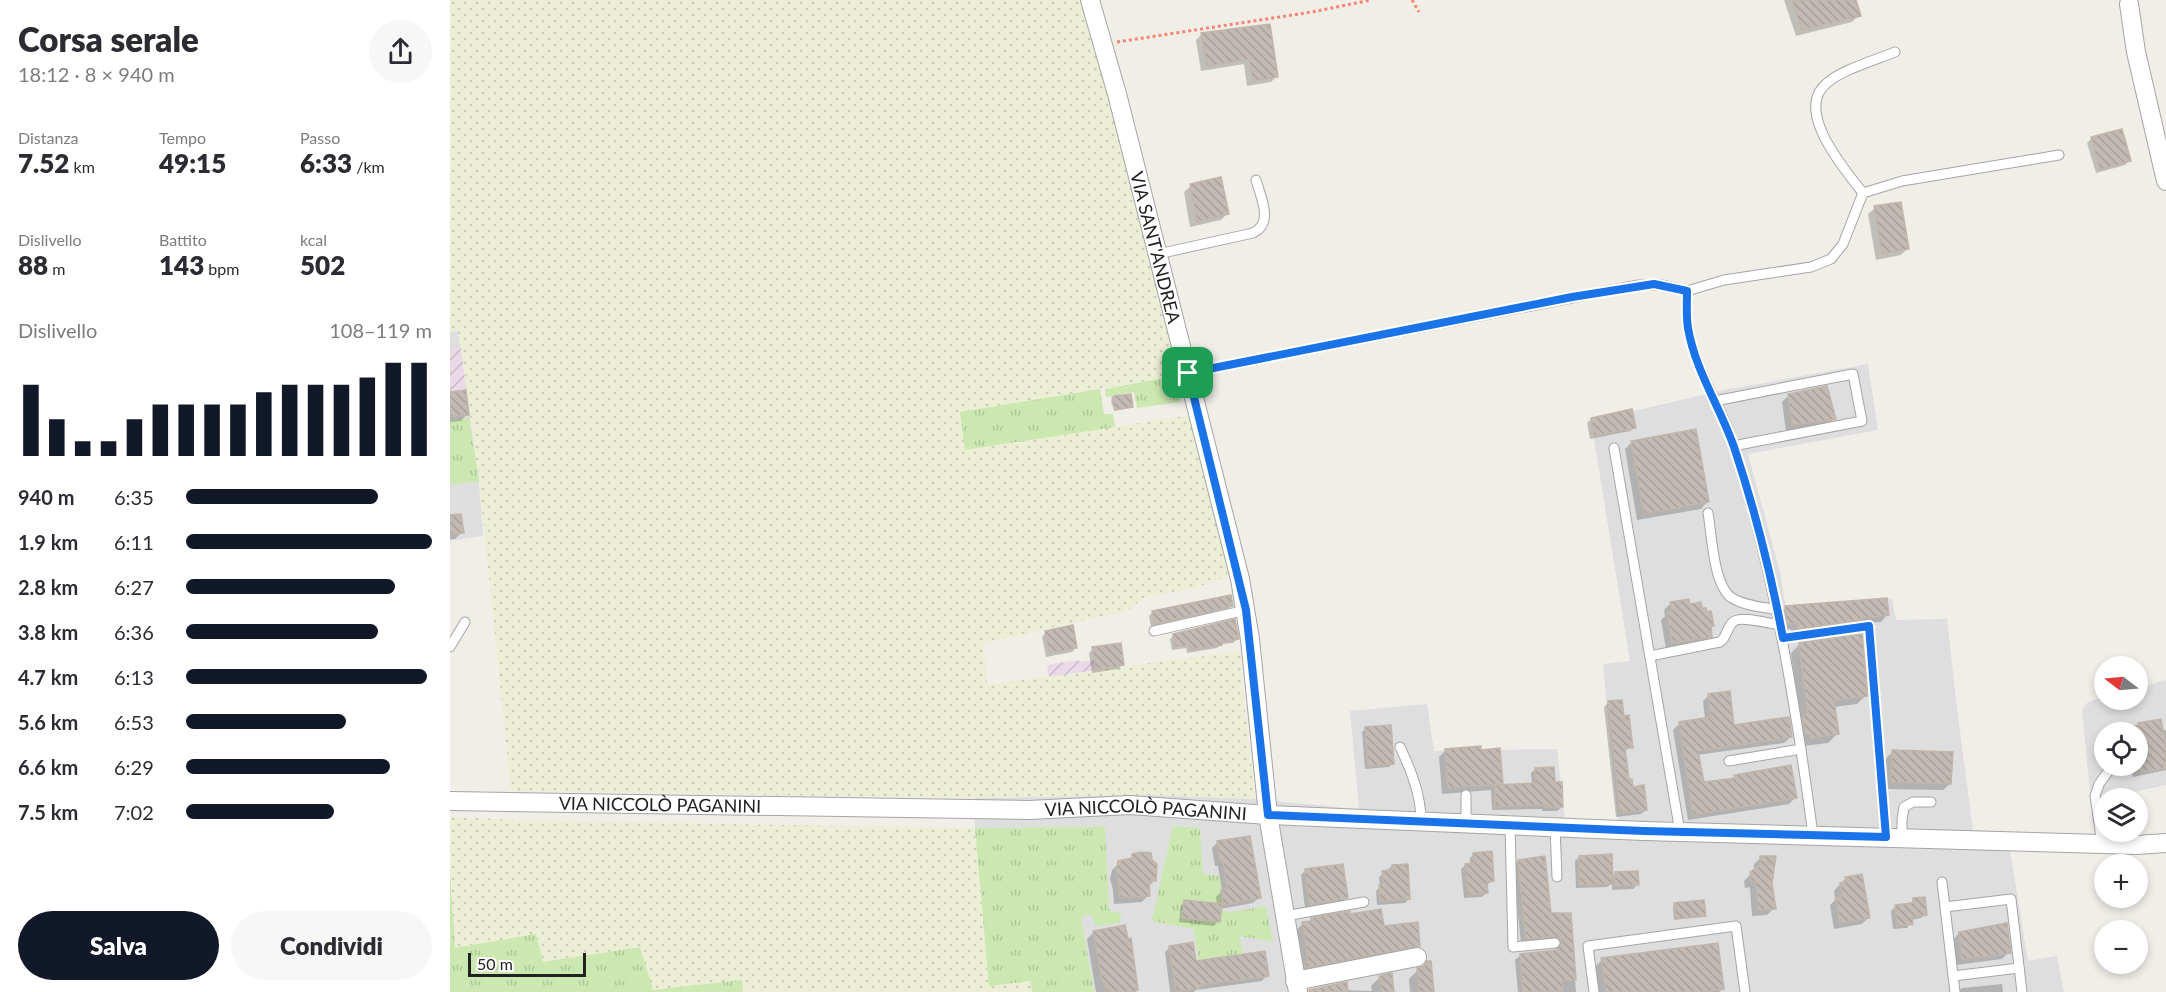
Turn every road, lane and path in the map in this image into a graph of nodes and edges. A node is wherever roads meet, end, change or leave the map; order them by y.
1 (1090, 0) edge
2 (1371, 0) edge
3 (1412, 0) edge
4 (2129, 4) dead end
5 (1419, 12) dead end
6 (1104, 44) junction
7 (1895, 52) dead end
8 (2059, 155) dead end
9 (1256, 180) dead end
10 (2166, 182) edge
11 (1863, 193) junction
12 (1158, 254) junction
13 (1687, 291) junction
14 (1188, 373) junction
15 (1715, 401) junction
16 (1733, 446) junction
17 (1614, 448) dead end
18 (1708, 513) dead end
19 (1246, 610) junction
20 (1778, 610) junction
21 (465, 622) dead end
22 (1781, 625) junction
23 (1154, 631) dead end
24 (1783, 638) junction
25 (450, 647) edge
26 (1650, 656) junction
27 (1400, 747) dead end
28 (1801, 749) junction
29 (1729, 761) dead end
30 (2105, 776) edge
31 (1466, 795) dead end
32 (450, 801) edge
33 (1931, 802) dead end
34 (1268, 815) junction
35 (1421, 821) junction
36 (1467, 823) junction
37 (1510, 825) junction
38 (1555, 827) junction
39 (1680, 832) junction
40 (1814, 836) junction
41 (1894, 838) junction
42 (2166, 843) edge
43 (2102, 844) junction
44 (1557, 877) dead end
45 (1942, 882) dead end
46 (1364, 902) dead end
47 (1945, 907) junction
48 (1285, 916) junction
49 (1555, 943) dead end
50 (1417, 957) dead end
51 (2019, 968) junction
52 (1953, 976) junction
53 (1294, 989) edge
54 (1594, 992) edge
55 (1744, 992) edge
56 (1955, 992) edge
57 (2022, 992) edge

1 - 6 street, VIA SANT'ANDREA
2 - 6 path
3 - 5 path
4 - 10 street
6 - 12 street, VIA SANT'ANDREA
7 - 11 lane
8 - 11 lane
9 - 12 lane
11 - 13 lane
12 - 14 street, VIA SANT'ANDREA
13 - 14 lane
13 - 15 lane
14 - 19 street, VIA SANT'ANDREA
15 - 16 lane
15 - 16 lane
16 - 20 lane
17 - 26 lane
18 - 20 lane
19 - 23 lane
19 - 34 street, VIA SANT'ANDREA
20 - 22 lane
21 - 25 lane
22 - 24 lane
22 - 26 lane
24 - 28 lane
24 - 41 lane
26 - 39 lane
27 - 35 lane
28 - 29 lane
28 - 40 lane
30 - 43 lane
31 - 36 lane
32 - 34 street, VIA NICCOLÒ PAGANINI
33 - 41 lane
34 - 35 street, VIA NICCOLÒ PAGANINI
34 - 48 street, VIA SANT'ANDREA
35 - 36 street, VIA NICCOLÒ PAGANINI
36 - 37 street, VIA NICCOLÒ PAGANINI
37 - 38 street, VIA NICCOLÒ PAGANINI
37 - 49 lane
38 - 39 street, VIA NICCOLÒ PAGANINI
38 - 44 lane
39 - 40 street, VIA NICCOLÒ PAGANINI
40 - 41 street, VIA NICCOLÒ PAGANINI
41 - 43 street, VIA NICCOLÒ PAGANINI
42 - 43 street, VIA NICCOLÒ PAGANINI
45 - 47 lane
46 - 48 lane
47 - 51 lane
47 - 52 lane
48 - 53 street, VIA SANT'ANDREA
50 - 53 street
51 - 52 lane
51 - 57 lane
52 - 56 lane
54 - 55 lane

